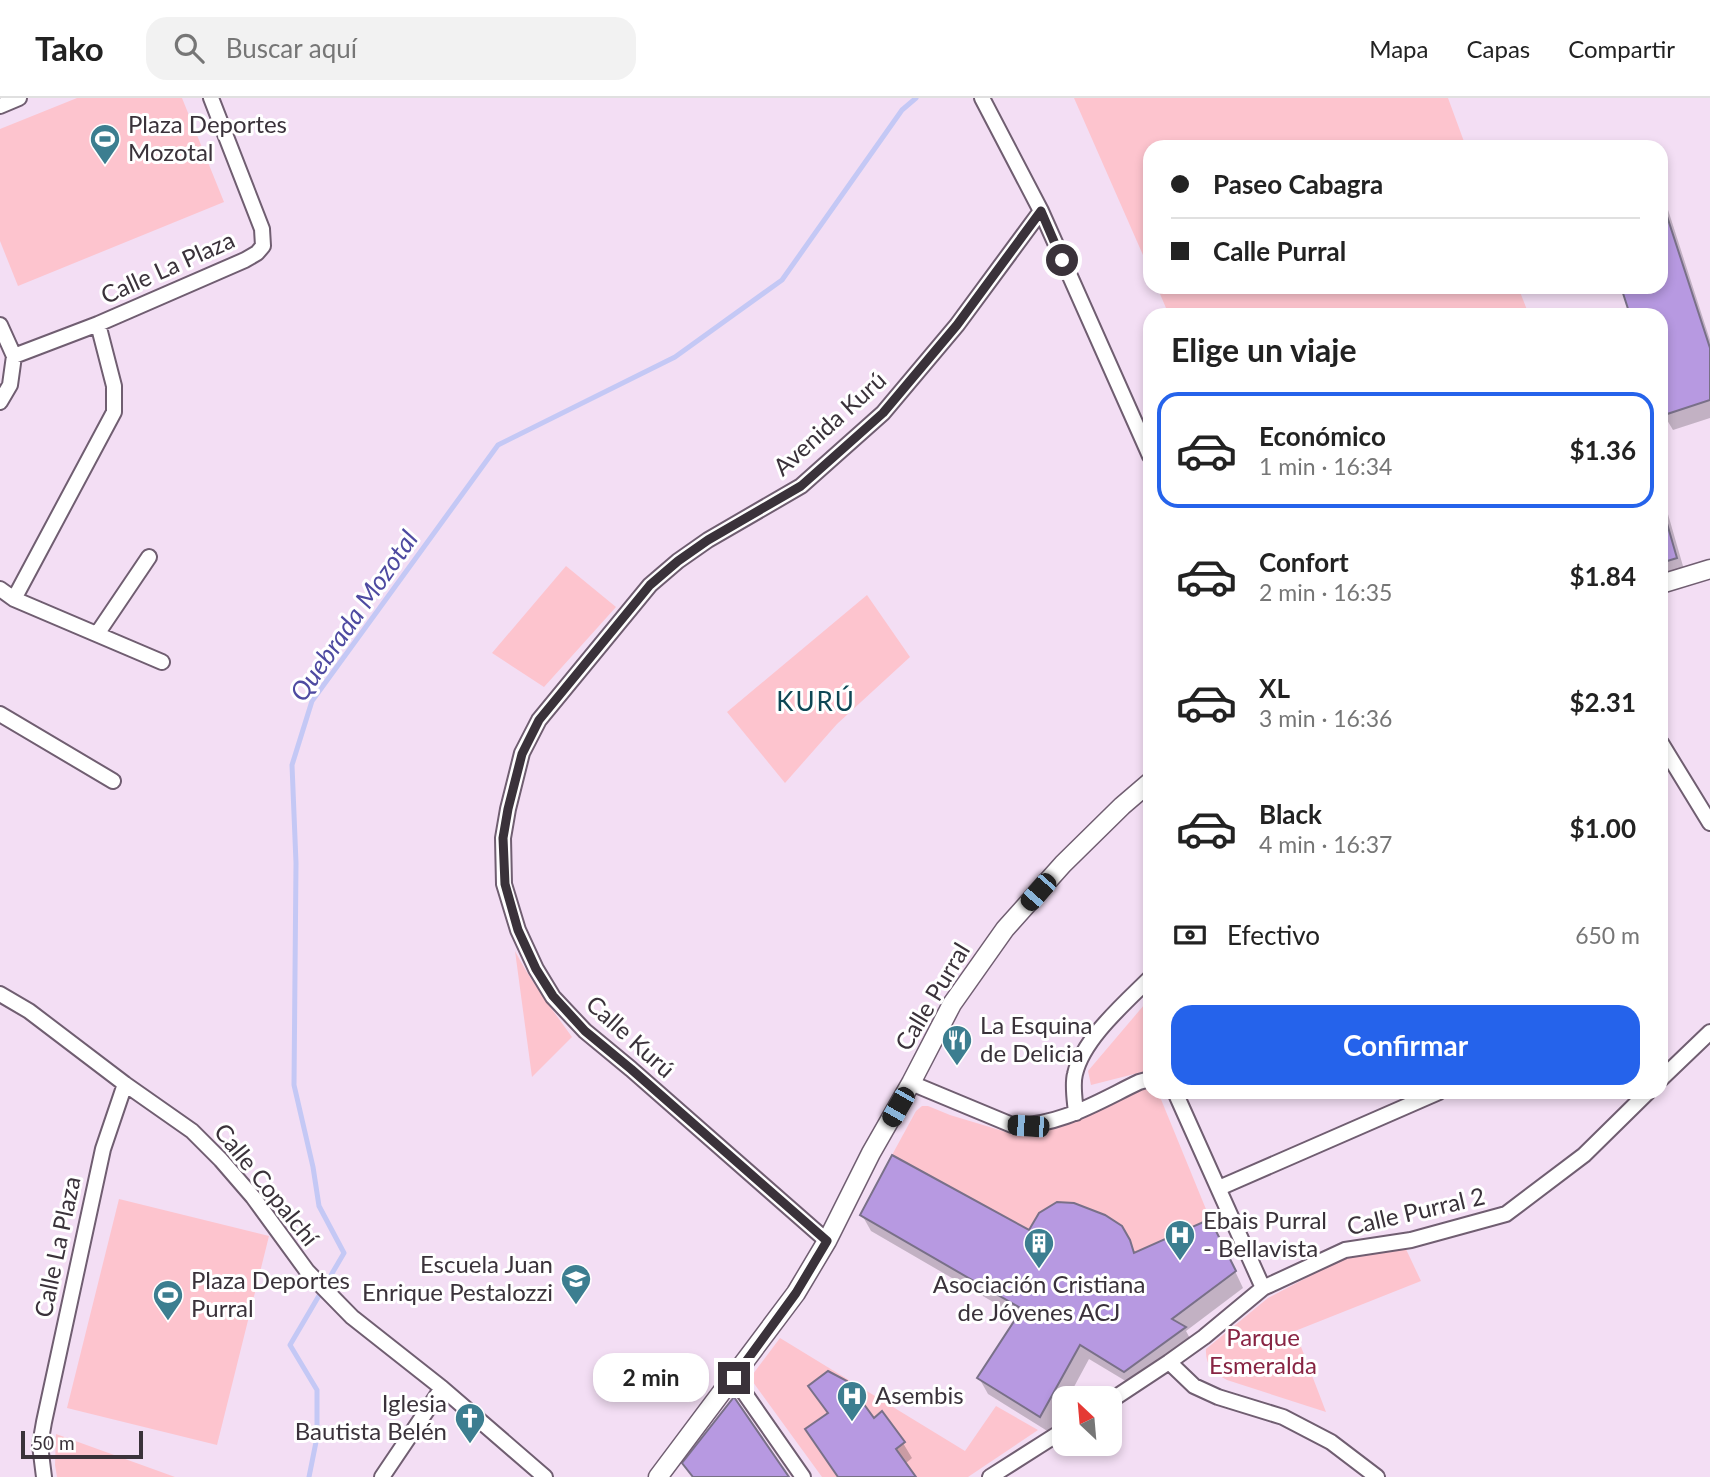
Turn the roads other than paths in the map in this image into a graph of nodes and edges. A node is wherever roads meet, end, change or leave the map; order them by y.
1 (19, 98) edge
2 (211, 98) edge
3 (982, 98) edge
4 (0, 106) edge
5 (1041, 211) junction
6 (98, 324) junction
7 (0, 325) edge
8 (14, 356) junction
9 (0, 402) edge
10 (1143, 440) edge
11 (149, 557) dead end
12 (1710, 569) edge
13 (1668, 582) edge
14 (0, 589) edge
15 (14, 599) junction
16 (97, 634) junction
17 (162, 662) dead end
18 (0, 714) edge
19 (1668, 754) edge
20 (113, 781) dead end
21 (1143, 788) edge
22 (508, 809) joint
23 (1710, 823) edge
24 (1143, 985) edge
25 (0, 994) edge
26 (1710, 1032) edge
27 (1668, 1072) edge
28 (1143, 1081) edge
29 (911, 1083) junction
30 (125, 1084) junction
31 (1178, 1099) edge
32 (1422, 1099) edge
33 (1641, 1099) edge
34 (1076, 1112) junction
35 (1219, 1188) junction
36 (827, 1241) junction
37 (1263, 1287) junction
38 (1169, 1362) junction
39 (734, 1378) junction
40 (442, 1388) junction
41 (1122, 1393) edge
42 (1052, 1438) edge
43 (44, 1477) edge
44 (382, 1477) edge
45 (545, 1477) edge
46 (658, 1477) edge
47 (803, 1477) edge
48 (990, 1477) edge
49 (1377, 1477) edge

1 - 4 street
2 - 6 street, Calle La Plaza
3 - 5 street
5 - 10 street
5 - 22 street, Avenida Kurú
6 - 8 street, Calle La Plaza
6 - 15 street
7 - 8 street
8 - 9 street
11 - 16 street
12 - 13 street
14 - 15 street
15 - 16 street
16 - 17 street
18 - 20 street
19 - 23 street
21 - 29 street, Calle Purral
22 - 36 street, Calle Kurú
24 - 34 street
25 - 30 street, Calle Copalchí
26 - 27 street
28 - 34 street
29 - 34 street
29 - 36 street, Calle Purral
30 - 40 street, Calle Copalchí
30 - 43 street, Calle La Plaza
31 - 35 street
32 - 35 street
33 - 37 street, Calle Purral 2
35 - 37 street
36 - 39 street, Calle Purral
37 - 38 street, Calle Purral 2
38 - 41 street, Calle Purral 2
38 - 49 street
39 - 46 street, Calle Purral
39 - 47 street
40 - 44 street
40 - 45 street, Calle Copalchí
42 - 48 street

